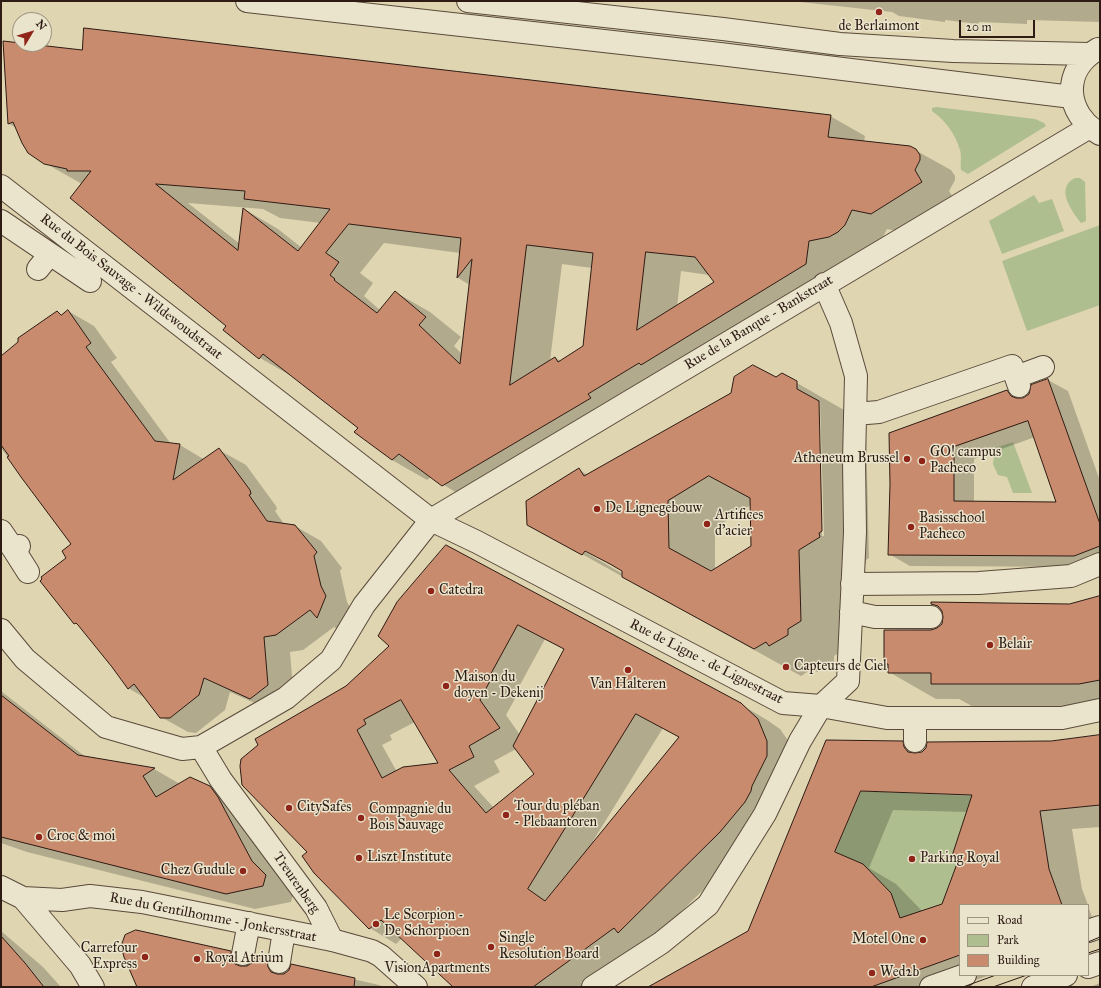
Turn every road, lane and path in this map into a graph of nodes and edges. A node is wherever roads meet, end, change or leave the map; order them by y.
1 (248, 1) edge
2 (468, 1) edge
3 (1095, 51) edge
4 (1072, 96) junction
5 (1094, 131) edge
6 (1, 186) edge
7 (1, 221) edge
8 (90, 280) dead end
9 (824, 284) junction
10 (1043, 367) dead end
11 (855, 414) junction
12 (430, 520) junction
13 (1, 532) edge
14 (1100, 564) edge
15 (28, 572) dead end
16 (852, 584) junction
17 (851, 612) junction
18 (931, 618) dead end
19 (1, 630) edge
20 (821, 706) junction
21 (1100, 710) edge
22 (916, 718) junction
23 (915, 741) dead end
24 (201, 747) junction
25 (1, 887) edge
26 (23, 898) junction
27 (249, 923) junction
28 (1100, 927) edge
29 (284, 931) junction
30 (1089, 931) edge
31 (332, 940) junction
32 (243, 954) dead end
33 (279, 962) dead end
34 (1100, 963) edge
35 (1089, 967) edge
36 (962, 976) edge
37 (1063, 976) edge
38 (406, 984) edge
39 (94, 987) edge
40 (593, 987) edge
41 (932, 987) edge
42 (1033, 987) edge

1 - 4 street
2 - 3 street
3 - 4 street
4 - 5 street
5 - 9 street, Rue de la Banque - Bankstraat
6 - 12 street, Rue du Bois Sauvage - Wildewoudstraat
7 - 8 street
9 - 11 street
9 - 12 street, Rue de la Banque - Bankstraat
10 - 11 street
11 - 16 street
12 - 20 street, Rue de Ligne - de Lignestraat
12 - 24 street
13 - 15 street
14 - 16 street
16 - 17 street
17 - 18 street
17 - 20 street
19 - 24 street
20 - 22 street, Rue de Ligne - de Lignestraat
20 - 40 street
21 - 22 street, Rue de Ligne - de Lignestraat
22 - 23 street
24 - 31 street, Treurenberg
25 - 26 street
26 - 27 street, Rue du Gentilhomme - Jonkersstraat
26 - 39 street
27 - 29 street, Rue du Gentilhomme - Jonkersstraat
27 - 32 street
28 - 30 street
29 - 31 street, Rue du Gentilhomme - Jonkersstraat
29 - 33 street
31 - 38 street
34 - 35 street
36 - 41 street
37 - 42 street

